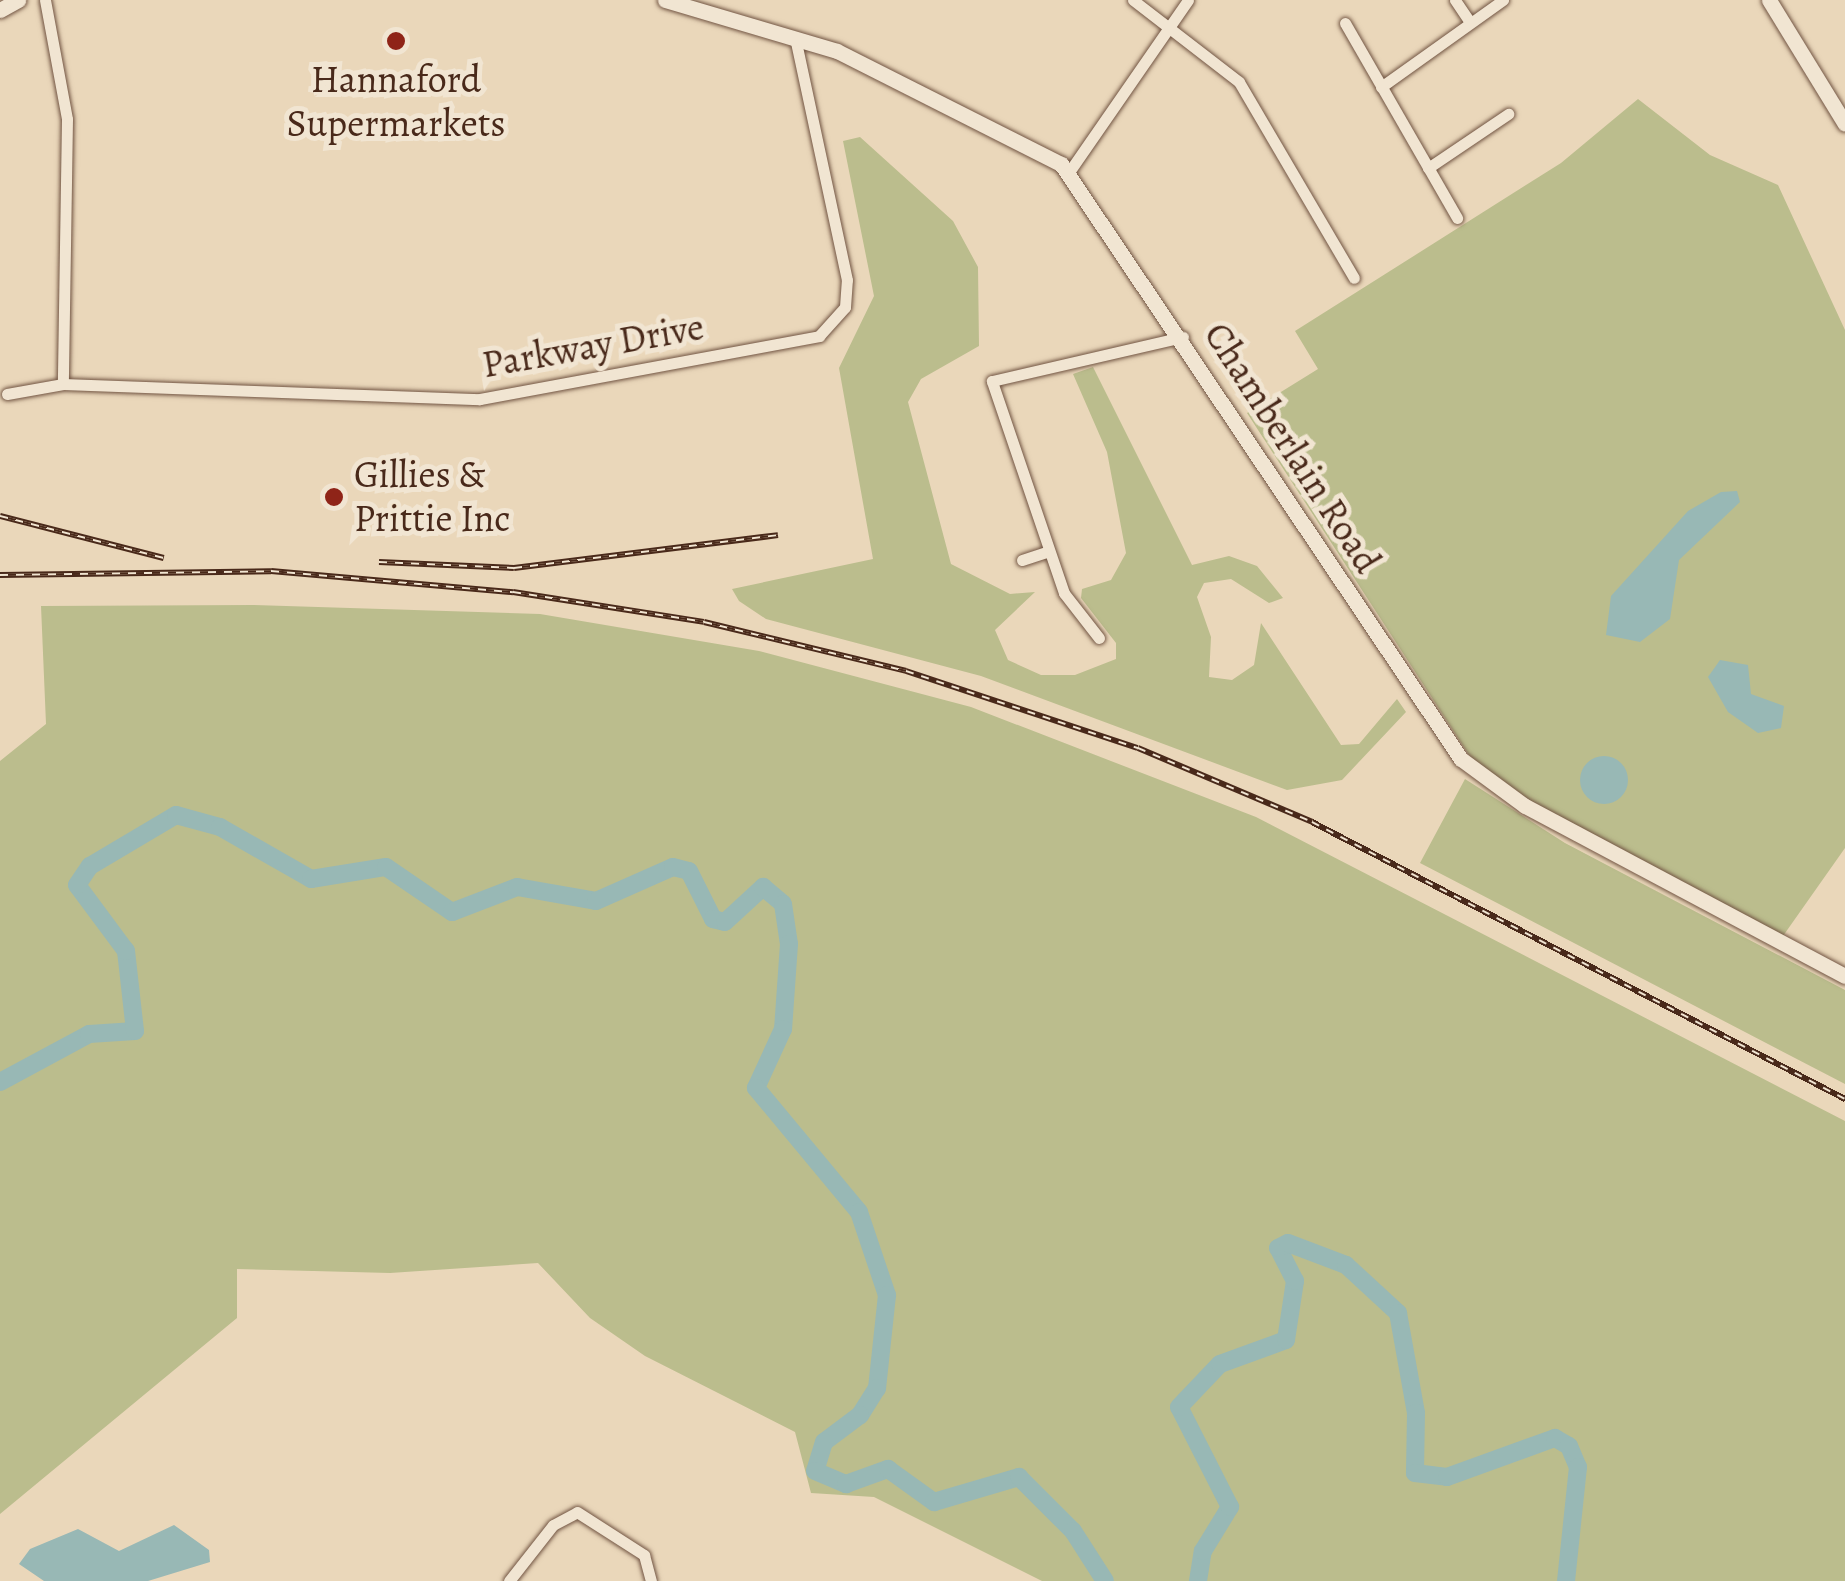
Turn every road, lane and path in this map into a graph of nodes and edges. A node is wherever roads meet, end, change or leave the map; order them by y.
1 (18, 0) edge
2 (46, 0) edge
3 (664, 0) edge
4 (1134, 0) edge
5 (1188, 0) edge
6 (1454, 0) edge
7 (1503, 0) edge
8 (1769, 0) edge
9 (0, 10) edge
10 (1470, 22) junction
11 (1345, 23) dead end
12 (1171, 25) junction
13 (795, 38) junction
14 (1381, 87) junction
15 (1508, 114) dead end
16 (1843, 114) edge
17 (1428, 168) junction
18 (1069, 172) junction
19 (1457, 218) dead end
20 (1354, 278) dead end
21 (1182, 338) junction
22 (63, 384) junction
23 (7, 394) dead end
24 (1049, 551) junction
25 (1022, 560) dead end
26 (1099, 638) dead end
27 (1845, 976) edge
28 (509, 1581) edge
29 (652, 1581) edge

1 - 9 street
2 - 22 street
3 - 13 street, Chamberlain Road
4 - 12 street
5 - 12 street
6 - 10 street
7 - 10 street
8 - 16 street
10 - 14 street
11 - 14 street
12 - 18 street
12 - 20 street
13 - 18 street, Chamberlain Road
13 - 22 street, Parkway Drive
14 - 17 street
15 - 17 street
17 - 19 street
18 - 21 street, Chamberlain Road
21 - 24 street
21 - 27 street, Chamberlain Road
22 - 23 street, Parkway Drive
24 - 25 street
24 - 26 street
28 - 29 street

